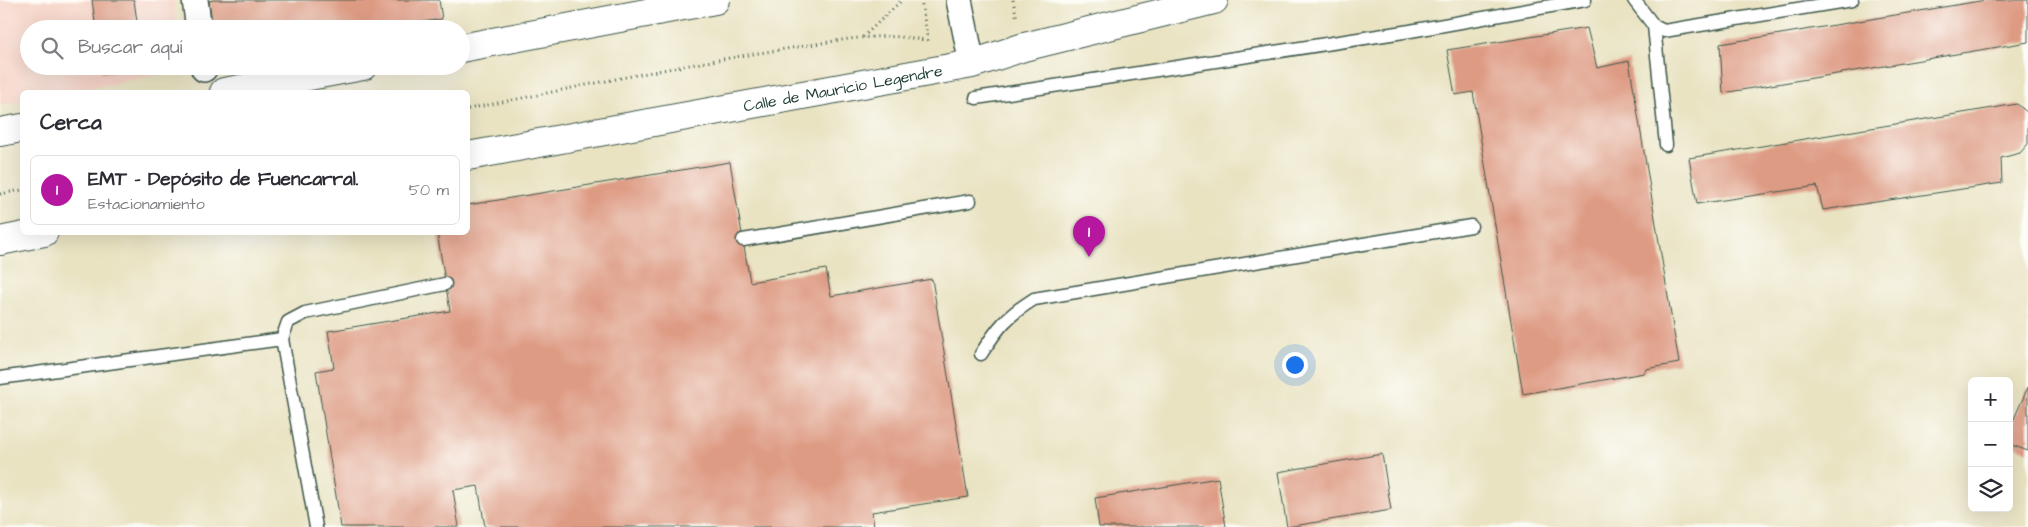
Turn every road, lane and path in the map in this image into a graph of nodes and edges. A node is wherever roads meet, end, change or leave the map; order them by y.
1 (195, 0) edge
2 (715, 0) edge
3 (902, 0) edge
4 (921, 0) edge
5 (959, 0) edge
6 (1214, 0) edge
7 (1585, 0) edge
8 (1634, 0) edge
9 (1852, 0) edge
10 (198, 20) edge
11 (1654, 26) junction
12 (863, 38) junction
13 (928, 41) junction
14 (470, 46) edge
15 (931, 47) dead end
16 (972, 64) junction
17 (315, 75) edge
18 (235, 90) edge
19 (976, 98) dead end
20 (470, 109) edge
21 (20, 128) edge
22 (0, 132) edge
23 (1666, 145) dead end
24 (470, 156) edge
25 (20, 190) edge
26 (0, 194) edge
27 (970, 201) dead end
28 (1471, 226) dead end
29 (28, 235) edge
30 (0, 240) edge
31 (743, 240) dead end
32 (445, 284) dead end
33 (282, 339) junction
34 (981, 354) dead end
35 (0, 378) edge
36 (316, 527) edge

1 - 10 street
2 - 14 street
3 - 12 path
4 - 13 path
5 - 16 street
6 - 16 street, Calle de Mauricio Legendre
7 - 19 lane
8 - 11 lane
9 - 11 lane
11 - 23 lane
12 - 13 path
12 - 20 path
13 - 15 path
16 - 24 street, Calle de Mauricio Legendre
17 - 18 street
21 - 22 street
25 - 26 path
27 - 31 lane
28 - 34 lane
29 - 30 street
32 - 33 lane
33 - 35 lane
33 - 36 lane

